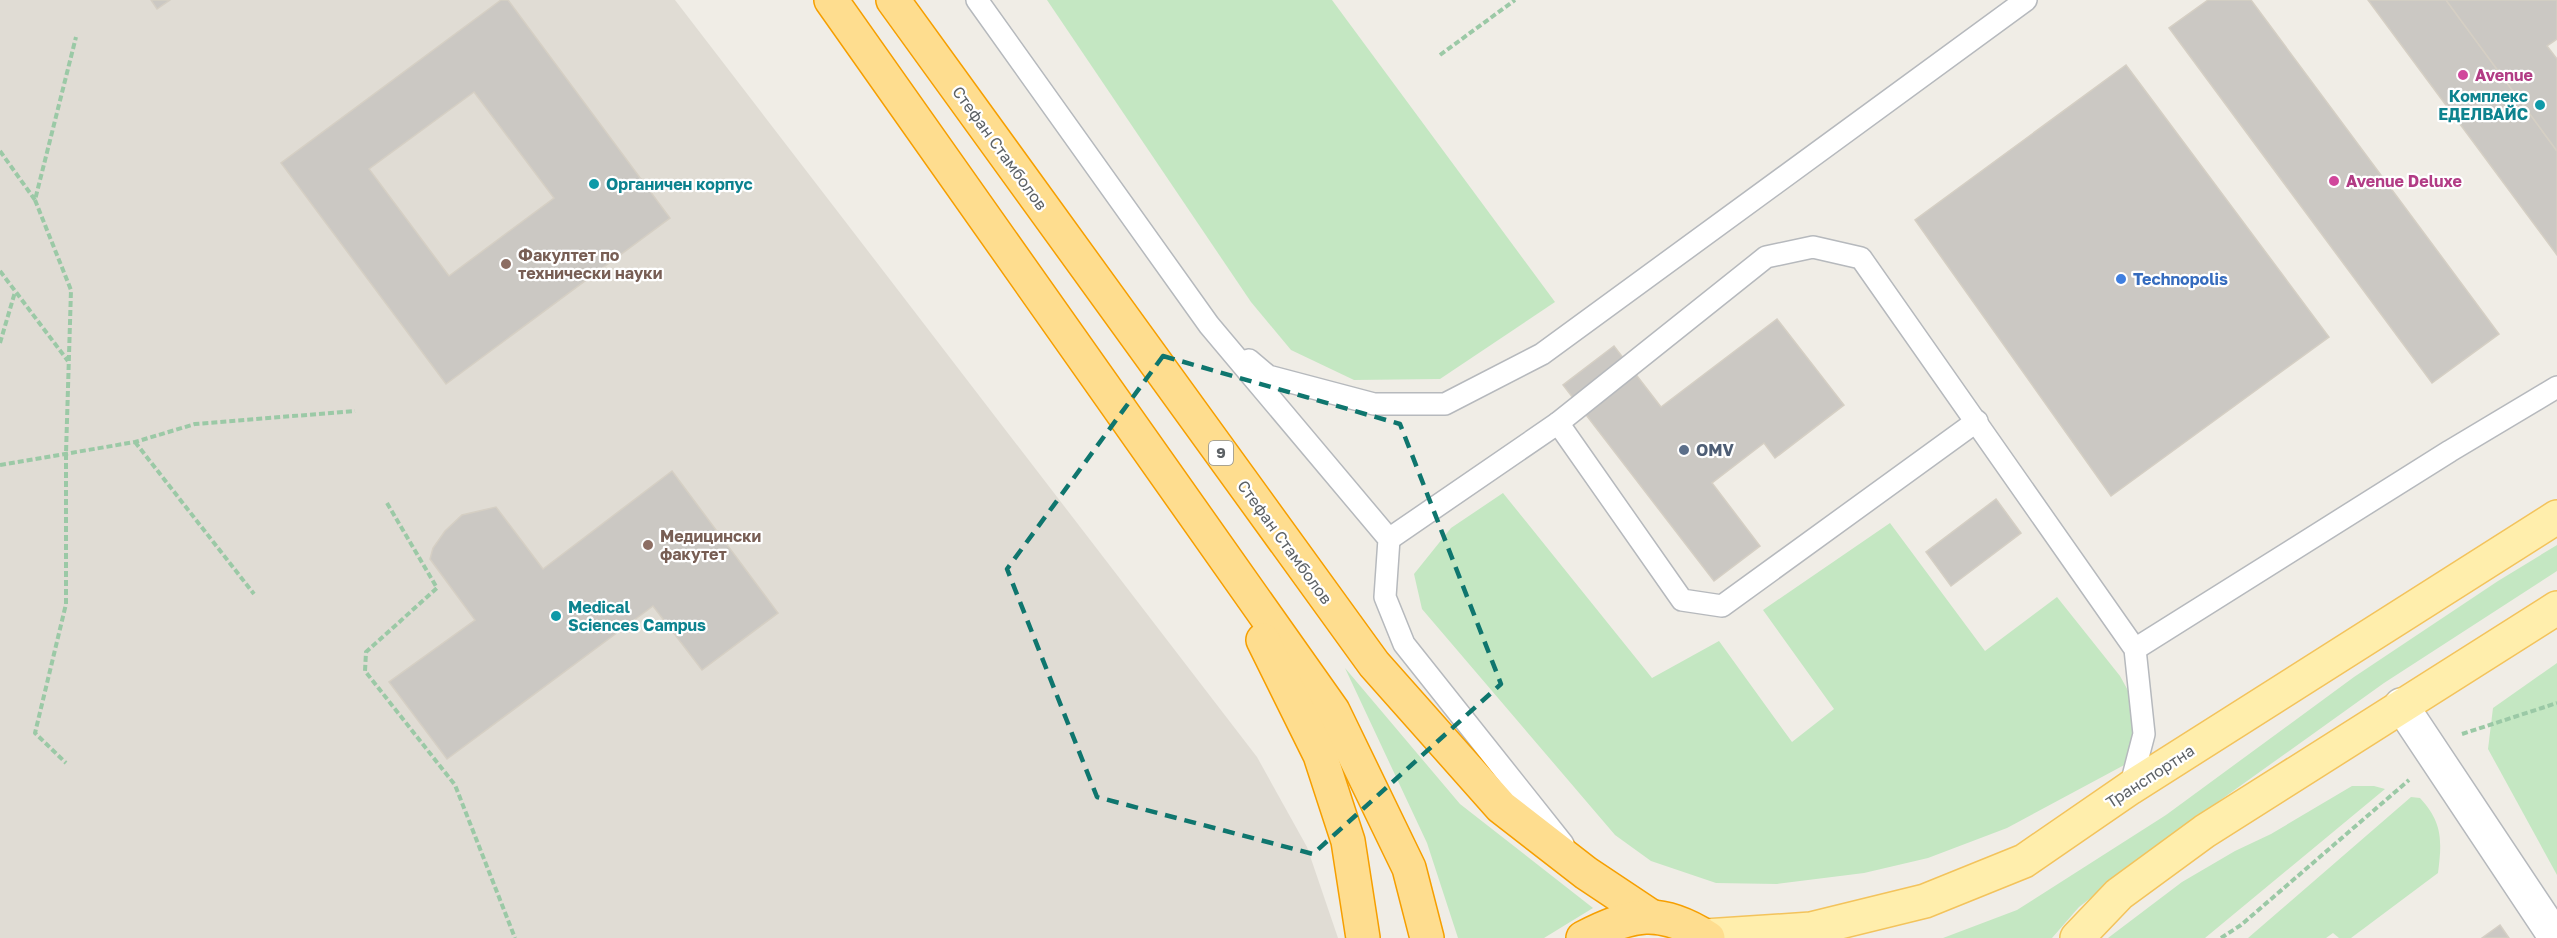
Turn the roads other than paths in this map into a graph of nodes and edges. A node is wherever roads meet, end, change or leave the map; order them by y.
1 (831, 0) edge
2 (893, 0) edge
3 (977, 0) edge
4 (2026, 0) edge
5 (1209, 325) junction
6 (2557, 387) edge
7 (1977, 421) junction
8 (1558, 423) junction
9 (2557, 517) edge
10 (1389, 539) junction
11 (1218, 549) junction
12 (2557, 608) edge
13 (2134, 649) junction
14 (2401, 705) junction
15 (2130, 788) junction
16 (1586, 873) junction
17 (1649, 915) junction
18 (1706, 937) edge
19 (1363, 938) edge
20 (1427, 938) edge
21 (1582, 938) edge
22 (2077, 938) edge
23 (2556, 938) edge

1 - 11 highway
2 - 16 highway, Стефан Стамболов / 9
3 - 5 lane
4 - 5 lane
5 - 10 lane
6 - 13 lane
7 - 8 lane
7 - 8 lane
7 - 13 lane
8 - 10 lane
9 - 15 main road, Транспортна
10 - 16 lane
11 - 19 highway
11 - 20 highway
12 - 14 main road
13 - 15 lane
14 - 22 main road
14 - 23 street
15 - 18 main road, Транспортна
16 - 17 highway, Стефан Стамболов / 9
17 - 18 highway, 9
17 - 21 highway

